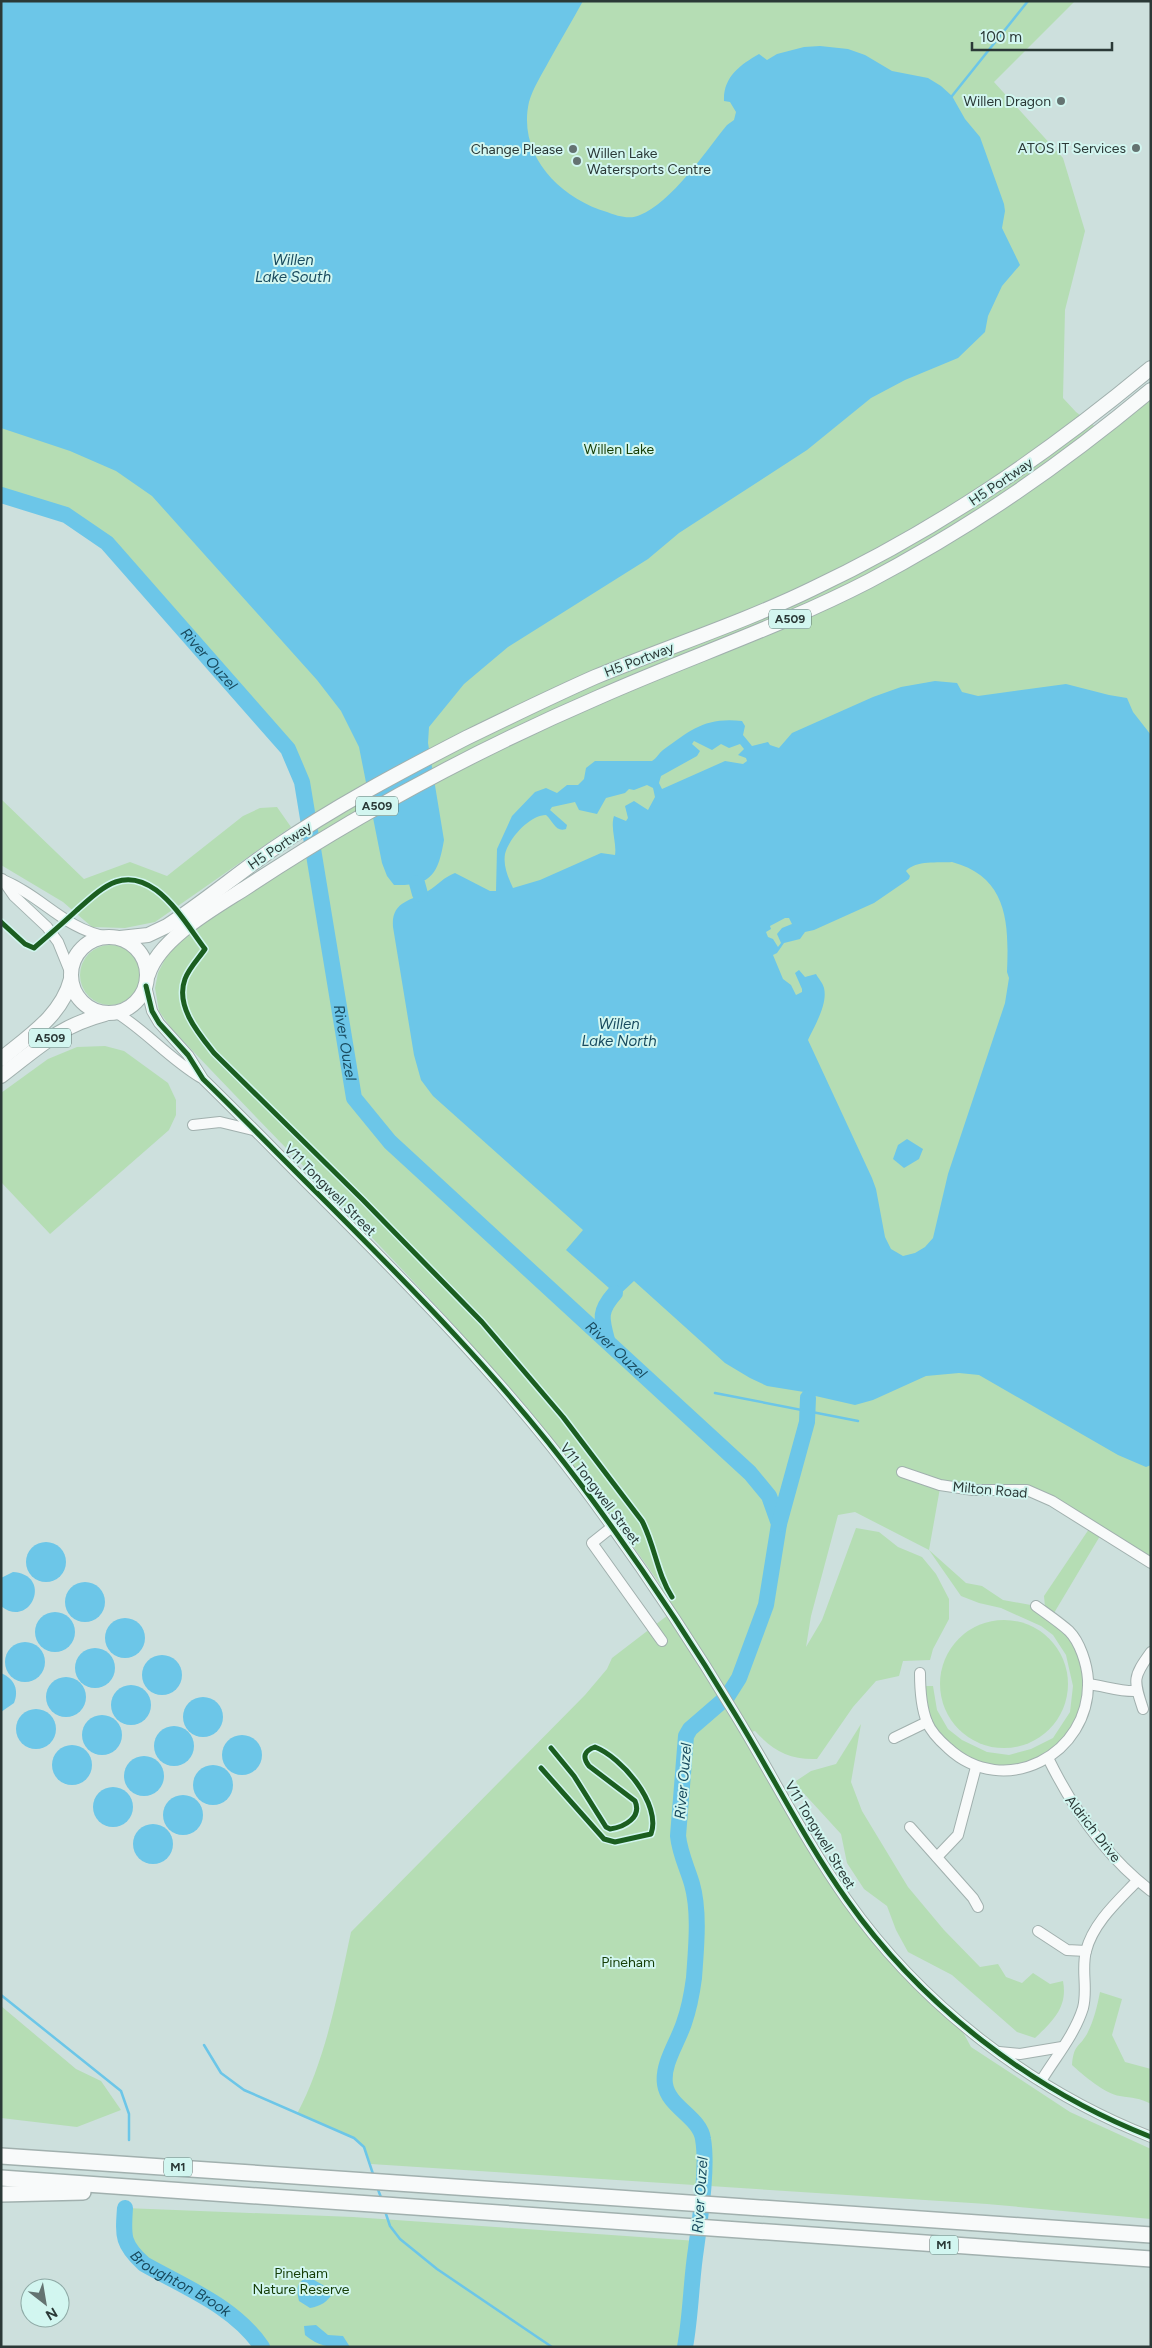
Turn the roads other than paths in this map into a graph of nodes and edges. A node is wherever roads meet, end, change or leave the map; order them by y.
1 (1151, 368) edge
2 (1151, 390) edge
3 (2, 879) edge
4 (191, 918) junction
5 (172, 932) junction
6 (114, 938) junction
7 (71, 976) junction
8 (147, 981) junction
9 (112, 1013) junction
10 (1, 1059) edge
11 (1, 1076) edge
12 (203, 1079) junction
13 (193, 1125) dead end
14 (254, 1130) junction
15 (902, 1472) dead end
16 (612, 1527) junction
17 (1151, 1563) edge
18 (1036, 1606) dead end
19 (662, 1642) dead end
20 (1151, 1652) edge
21 (920, 1673) dead end
22 (1088, 1684) junction
23 (1137, 1691) junction
24 (1143, 1709) dead end
25 (927, 1722) junction
26 (894, 1738) dead end
27 (1048, 1758) junction
28 (976, 1767) junction
29 (910, 1827) dead end
30 (937, 1857) junction
31 (1137, 1880) junction
32 (1151, 1891) edge
33 (978, 1907) dead end
34 (1038, 1931) dead end
35 (1086, 1951) junction
36 (1062, 2047) junction
37 (998, 2052) junction
38 (1041, 2081) junction
39 (1151, 2137) edge
40 (1, 2147) edge
41 (1, 2156) edge
42 (140, 2164) junction
43 (1, 2178) edge
44 (172, 2190) junction
45 (1, 2194) edge
46 (1151, 2235) edge
47 (1151, 2259) edge

1 - 4 main road, H5 Portway / A509
2 - 4 main road, H5 Portway / A509
3 - 6 street
3 - 7 street
4 - 5 main road, H5 Portway / A509
5 - 6 main road, H5 Portway / A509
5 - 8 main road, H5 Portway / A509
6 - 7 main road, A509
6 - 8 main road
7 - 9 main road
7 - 10 main road, A509
8 - 9 main road, A509
8 - 12 street, V11 Tongwell Street
9 - 11 main road, A509
9 - 12 street, V11 Tongwell Street
12 - 14 street, V11 Tongwell Street
13 - 14 street
14 - 16 street, V11 Tongwell Street
15 - 17 street, Milton Road
16 - 19 street
16 - 37 street, V11 Tongwell Street
18 - 22 street
20 - 23 street
21 - 25 street
22 - 23 street
22 - 27 street
23 - 24 street
25 - 26 street
25 - 28 street
27 - 28 street
27 - 31 street, Aldrich Drive
28 - 30 street
29 - 30 street
30 - 33 street
31 - 32 street, Aldrich Drive
31 - 35 street
34 - 35 street
35 - 36 street
36 - 37 street
36 - 38 street
37 - 38 street, V11 Tongwell Street
38 - 39 street, V11 Tongwell Street
40 - 42 highway
41 - 42 highway, M1
42 - 46 highway, M1
43 - 44 highway, M1
44 - 45 highway
44 - 47 highway, M1

